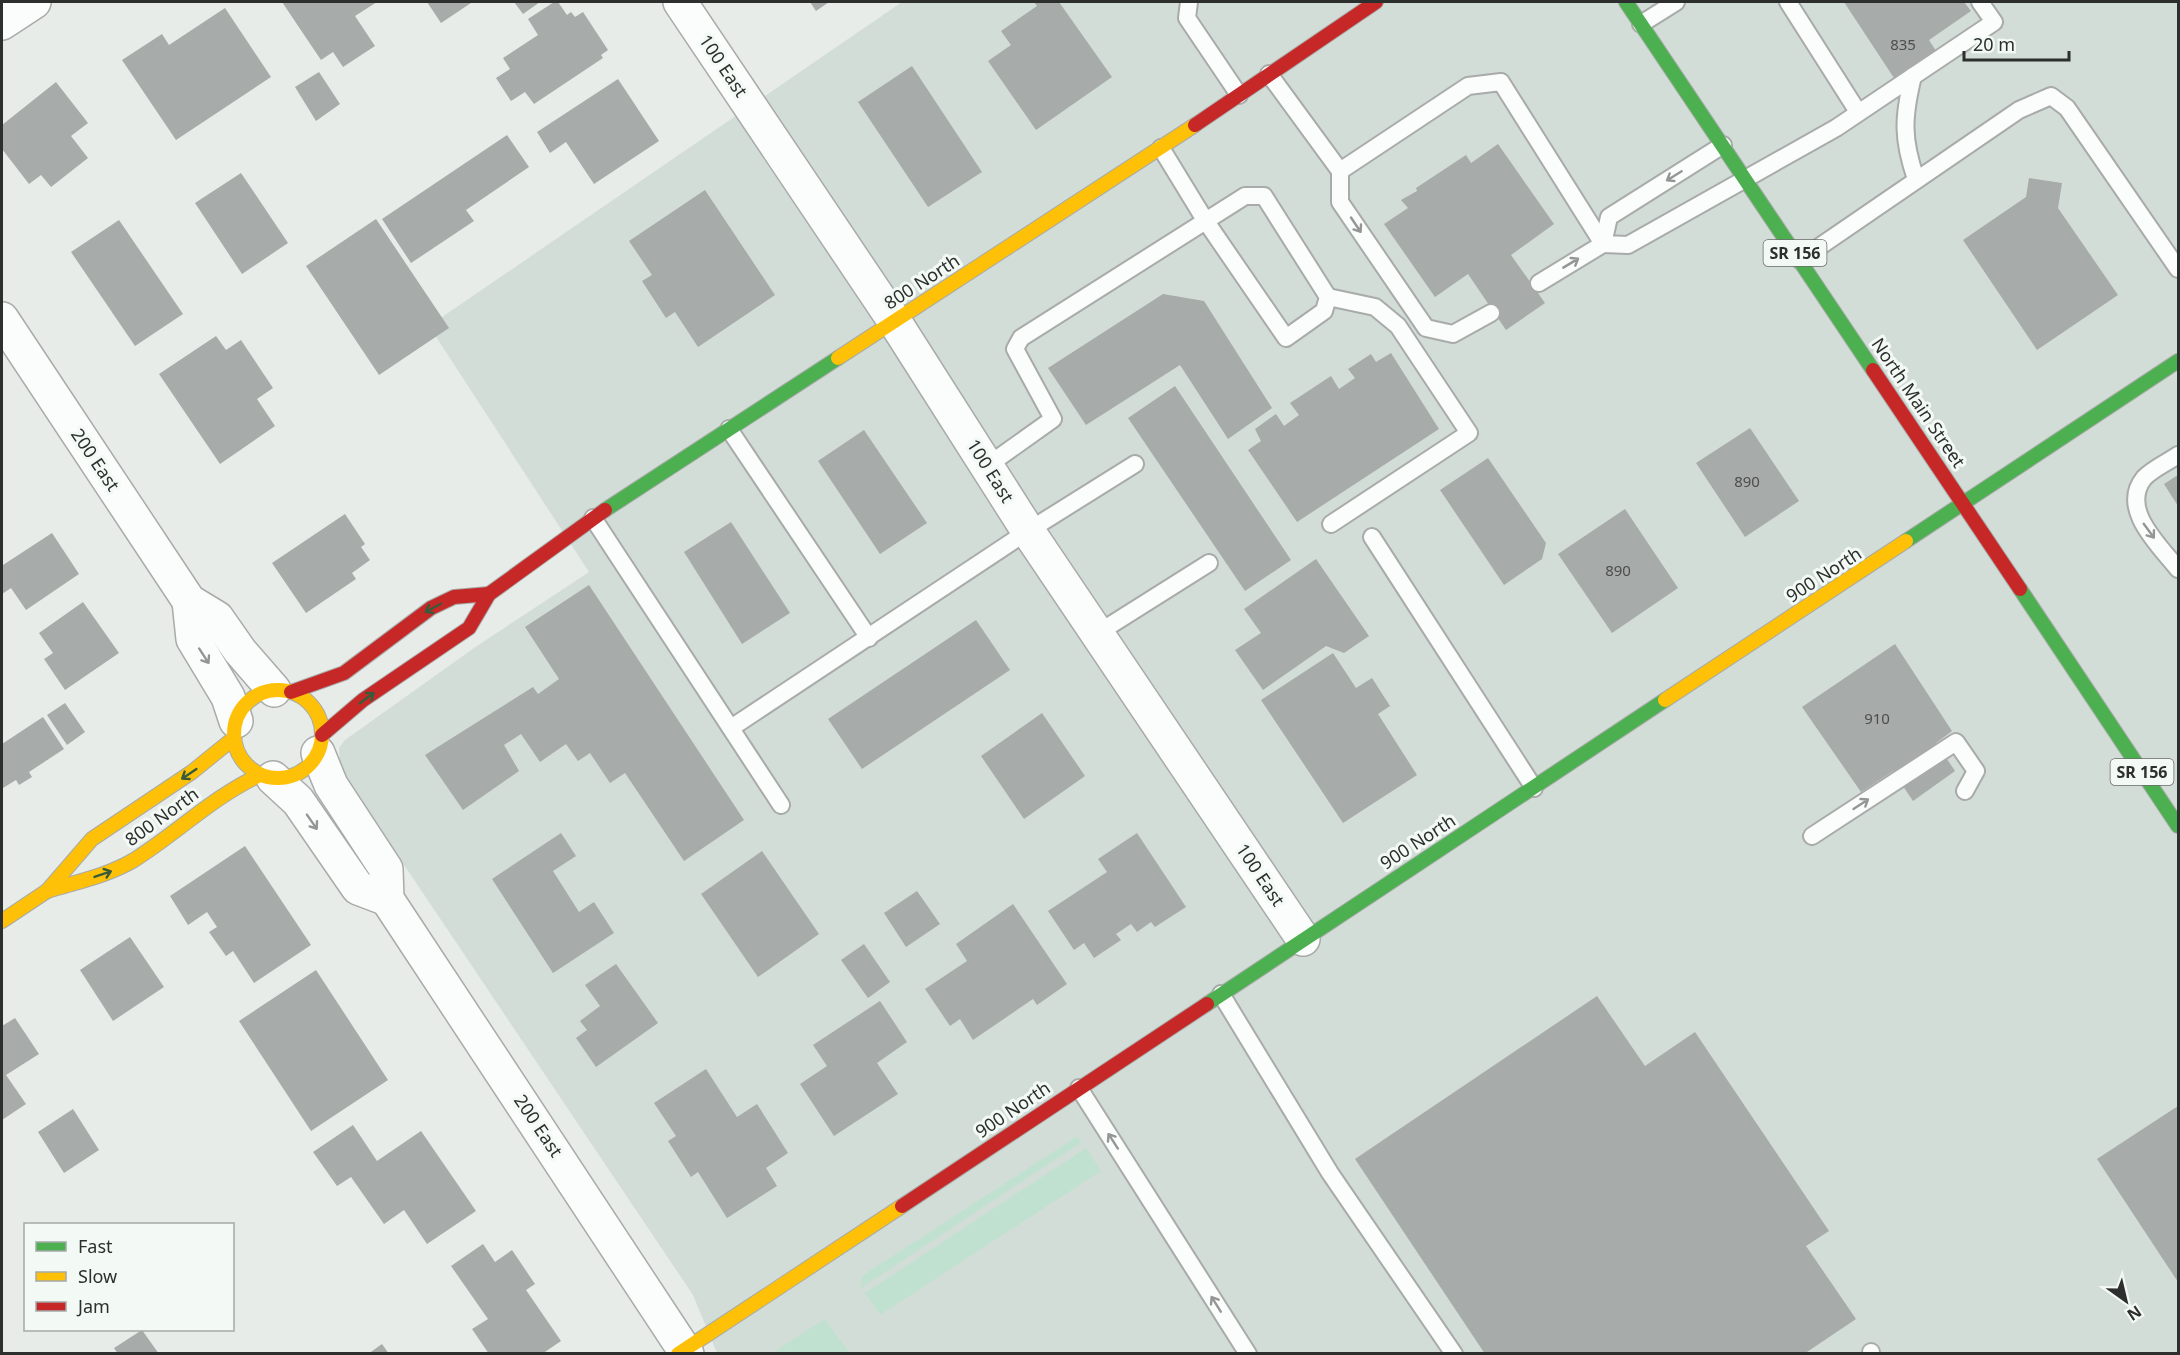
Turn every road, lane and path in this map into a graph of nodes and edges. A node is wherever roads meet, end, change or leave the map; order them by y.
1 (34, 2) edge
2 (680, 2) edge
3 (1189, 2) edge
4 (1376, 2) edge
5 (1626, 2) edge
6 (1676, 2) edge
7 (1788, 2) edge
8 (1980, 2) edge
9 (2, 23) edge
10 (1641, 24) junction
11 (1269, 74) junction
12 (1913, 76) junction
13 (1239, 95) junction
14 (1858, 112) junction
15 (1723, 145) junction
16 (1161, 147) junction
17 (1340, 171) junction
18 (1747, 178) junction
19 (1916, 179) junction
20 (1205, 220) junction
21 (1603, 244) junction
22 (1800, 260) junction
23 (2178, 269) edge
24 (1539, 283) dead end
25 (1328, 297) junction
26 (1491, 313) dead end
27 (2, 319) edge
28 (895, 322) junction
29 (2178, 361) edge
30 (729, 429) junction
31 (2178, 455) edge
32 (1135, 464) dead end
33 (987, 466) junction
34 (1964, 505) junction
35 (593, 518) junction
36 (1331, 524) dead end
37 (1028, 531) junction
38 (1372, 537) dead end
39 (1209, 563) dead end
40 (2178, 569) edge
41 (489, 594) junction
42 (189, 601) junction
43 (1098, 633) junction
44 (869, 638) junction
45 (282, 691) junction
46 (731, 728) junction
47 (235, 729) junction
48 (320, 744) junction
49 (267, 776) junction
50 (1534, 788) junction
51 (1965, 791) dead end
52 (781, 805) dead end
53 (2178, 826) edge
54 (1812, 836) dead end
55 (47, 891) junction
56 (387, 899) junction
57 (2, 921) edge
58 (1303, 939) junction
59 (1221, 994) junction
60 (1079, 1088) junction
61 (683, 1352) edge
62 (1248, 1353) edge
63 (1454, 1353) edge

1 - 9 street
2 - 28 street, 100 East
3 - 13 lane
4 - 11 street, 800 North
5 - 10 street, North Main Street / SR 156
6 - 10 lane
7 - 14 lane
8 - 12 lane
10 - 15 street, North Main Street / SR 156
11 - 13 street, 800 North
11 - 17 lane
12 - 14 lane
12 - 19 lane
13 - 16 street, 800 North
14 - 18 lane
15 - 18 street, North Main Street / SR 156
15 -> 21 lane
16 - 20 lane
16 - 28 street, 800 North
17 - 21 lane
17 -> 26 lane
18 - 21 lane
18 - 22 street, North Main Street / SR 156
19 - 22 lane
19 - 23 lane
20 - 25 lane
20 - 25 lane
20 - 33 lane
24 -> 21 lane
22 - 34 street, North Main Street / SR 156
25 - 36 lane
27 - 42 street, 200 East
28 - 30 street, 800 North
28 - 33 street, 100 East
29 - 34 street, 900 North
30 - 35 street, 800 North
30 - 44 lane
31 -> 40 lane
32 - 37 lane
33 - 37 street, 100 East
34 - 50 street, 900 North
34 - 53 street, North Main Street / SR 156
35 - 41 street, 800 North
35 - 46 lane
37 - 43 street, 100 East
37 - 44 lane
38 - 50 lane
39 - 43 lane
41 -> 45 street
48 -> 41 street, 800 North
42 - 45 street, 200 East
42 -> 47 street, 200 East
43 - 58 street, 100 East
44 - 46 lane
45 - 47 street
45 - 48 street
46 - 52 lane
47 - 49 street
47 -> 55 street, 800 North
48 - 49 street
48 - 56 street
55 -> 49 street, 800 North
49 -> 56 street
50 - 58 street, 900 North
54 -> 51 lane
55 - 57 street, 800 North
56 - 61 street, 200 East
58 - 59 street, 900 North
59 - 60 street, 900 North
59 - 63 lane
60 - 61 street, 900 North
62 -> 60 lane

